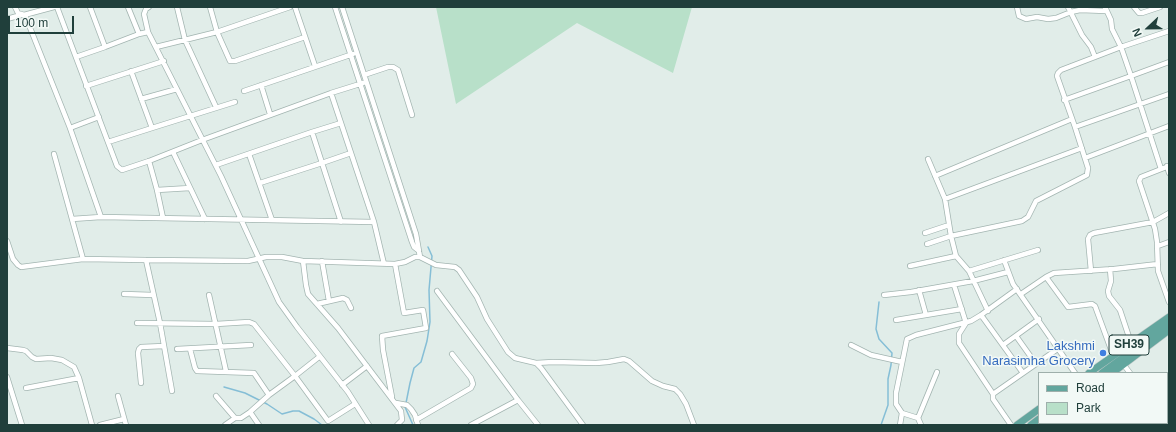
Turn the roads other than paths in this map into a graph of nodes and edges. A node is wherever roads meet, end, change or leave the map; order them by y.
1 (15, 7) edge
2 (55, 7) edge
3 (90, 7) edge
4 (128, 7) edge
5 (149, 7) edge
6 (177, 7) edge
7 (210, 7) edge
8 (290, 7) edge
9 (295, 7) edge
10 (335, 7) edge
11 (342, 7) edge
12 (1017, 7) edge
13 (1068, 7) edge
14 (1134, 7) edge
15 (1160, 7) edge
16 (1105, 9) edge
17 (1071, 12) junction
18 (23, 15) junction
19 (7, 19) edge
20 (1169, 31) edge
21 (148, 32) junction
22 (217, 32) junction
23 (139, 34) junction
24 (305, 37) junction
25 (185, 40) junction
26 (156, 46) junction
27 (106, 47) junction
28 (1121, 47) junction
29 (357, 52) junction
30 (351, 55) junction
31 (76, 56) junction
32 (1095, 57) junction
33 (164, 61) junction
34 (1169, 62) edge
35 (315, 66) junction
36 (131, 71) junction
37 (364, 74) junction
38 (1131, 76) junction
39 (367, 82) junction
40 (361, 84) junction
41 (261, 85) junction
42 (86, 86) junction
43 (177, 89) junction
44 (244, 91) dead end
45 (331, 93) junction
46 (1169, 94) edge
47 (141, 99) junction
48 (1064, 100) junction
49 (235, 102) dead end
50 (1141, 105) junction
51 (216, 107) junction
52 (270, 114) junction
53 (412, 115) dead end
54 (99, 117) junction
55 (190, 117) junction
56 (1072, 119) junction
57 (341, 123) junction
58 (1169, 126) edge
59 (1075, 127) junction
60 (70, 128) junction
61 (152, 128) junction
62 (312, 132) junction
63 (1150, 134) junction
64 (202, 140) junction
65 (108, 142) junction
66 (1082, 148) junction
67 (173, 152) junction
68 (350, 153) junction
69 (54, 154) dead end
70 (249, 154) junction
71 (1085, 158) junction
72 (928, 159) dead end
73 (149, 161) junction
74 (322, 163) junction
75 (216, 165) junction
76 (1168, 166) edge
77 (1161, 169) junction
78 (1169, 173) edge
79 (935, 176) junction
80 (260, 183) junction
81 (190, 188) junction
82 (157, 190) junction
83 (945, 199) junction
84 (1169, 213) edge
85 (101, 217) junction
86 (163, 218) junction
87 (205, 218) junction
88 (72, 219) junction
89 (242, 219) junction
90 (272, 220) junction
91 (341, 222) junction
92 (374, 222) junction
93 (1153, 222) junction
94 (949, 225) junction
95 (925, 233) dead end
96 (950, 236) junction
97 (7, 241) edge
98 (1169, 242) edge
99 (927, 244) dead end
100 (1158, 246) junction
101 (1038, 250) dead end
102 (419, 251) junction
103 (956, 256) junction
104 (420, 257) junction
105 (83, 259) junction
106 (260, 259) junction
107 (146, 260) junction
108 (303, 260) junction
109 (1004, 260) junction
110 (322, 261) junction
111 (384, 264) junction
112 (395, 264) junction
113 (1158, 264) junction
114 (910, 266) dead end
115 (1110, 269) junction
116 (969, 271) junction
117 (1091, 271) junction
118 (1008, 272) junction
119 (1046, 277) junction
120 (973, 281) junction
121 (954, 284) junction
122 (1017, 289) junction
123 (919, 290) junction
124 (437, 291) dead end
125 (124, 294) dead end
126 (1021, 294) junction
127 (153, 295) junction
128 (209, 295) dead end
129 (884, 295) dead end
130 (329, 301) junction
131 (1169, 302) edge
132 (317, 304) junction
133 (351, 308) dead end
134 (962, 309) junction
135 (988, 311) junction
136 (926, 315) junction
137 (982, 315) junction
138 (1169, 317) edge
139 (1039, 319) junction
140 (896, 320) dead end
141 (137, 323) dead end
142 (160, 323) junction
143 (966, 323) junction
144 (216, 324) junction
145 (1169, 324) edge
146 (1169, 330) edge
147 (1016, 336) junction
148 (1131, 343) junction
149 (251, 345) dead end
150 (851, 345) dead end
151 (1003, 345) junction
152 (164, 346) junction
153 (7, 348) edge
154 (221, 348) junction
155 (1059, 348) junction
156 (177, 349) dead end
157 (190, 349) junction
158 (452, 354) dead end
159 (1113, 355) junction
160 (319, 356) junction
161 (902, 362) junction
162 (536, 363) junction
163 (1036, 364) junction
164 (1123, 364) junction
165 (367, 366) junction
166 (226, 371) junction
167 (936, 372) dead end
168 (1074, 372) edge
169 (1092, 372) edge
170 (1103, 372) edge
171 (1113, 372) edge
172 (1129, 372) edge
173 (1023, 373) junction
174 (295, 376) junction
175 (7, 377) edge
176 (79, 378) junction
177 (141, 383) dead end
178 (342, 384) junction
179 (26, 388) dead end
180 (172, 391) dead end
181 (993, 394) junction
182 (269, 395) junction
183 (118, 396) dead end
184 (216, 396) dead end
185 (392, 398) junction
186 (518, 400) junction
187 (396, 403) junction
188 (355, 404) junction
189 (1038, 410) edge
190 (250, 412) junction
191 (902, 413) junction
192 (235, 418) junction
193 (918, 418) junction
194 (124, 419) junction
195 (416, 420) junction
196 (477, 424) edge
197 (22, 425) edge
198 (92, 425) edge
199 (100, 425) edge
200 (126, 425) edge
201 (225, 425) edge
202 (259, 425) edge
203 (369, 425) edge
204 (397, 425) edge
205 (418, 425) edge
206 (471, 425) edge
207 (538, 425) edge
208 (583, 425) edge
209 (694, 425) edge
210 (900, 425) edge
211 (921, 425) edge
212 (1011, 425) edge
213 (1017, 425) edge

1 - 18 street
2 - 18 street
2 - 31 street
3 - 27 street
4 - 23 street
5 - 21 street
6 - 25 street
7 - 22 street
8 - 22 street
9 - 24 street
10 - 30 street
11 - 29 street
12 - 17 street
13 - 17 street
14 - 15 street
16 - 17 street
16 - 28 street
17 - 32 street
18 - 19 street
18 - 60 street
20 - 28 street
21 - 23 street
21 - 26 street
22 - 24 street
22 - 25 street
23 - 27 street
24 - 35 street
25 - 26 street
25 - 51 street
26 - 33 street
27 - 31 street
28 - 32 street
28 - 38 street
29 - 30 street
29 - 37 street
30 - 35 street
30 - 40 street
31 - 42 street
32 - 48 street
33 - 36 street
33 - 43 street
34 - 38 street
35 - 41 street
36 - 42 street
36 - 47 street
37 - 39 street
37 - 53 street
38 - 48 street
38 - 50 street
39 - 40 street
39 - 102 street
40 - 45 street
40 - 102 street
41 - 44 street
41 - 52 street
42 - 54 street
43 - 47 street
43 - 55 street
45 - 52 street
45 - 57 street
46 - 50 street
47 - 61 street
48 - 56 street
49 - 51 street
50 - 59 street
50 - 63 street
51 - 55 street
52 - 64 street
54 - 60 street
54 - 65 street
55 - 61 street
55 - 64 street
56 - 59 street
56 - 79 street
57 - 62 street
57 - 68 street
58 - 63 street
59 - 66 street
60 - 85 street
61 - 65 street
62 - 70 street
62 - 74 street
63 - 71 street
63 - 77 street
64 - 67 street
64 - 75 street
65 - 73 street
66 - 71 street
66 - 83 street
67 - 73 street
67 - 81 street
68 - 74 street
68 - 92 street
69 - 88 street
70 - 75 street
70 - 80 street
71 - 96 street
72 - 79 street
73 - 82 street
74 - 80 street
74 - 91 street
75 - 89 street
76 - 77 street
76 - 78 street
77 - 93 street
79 - 83 street
80 - 90 street
81 - 82 street
81 - 87 street
82 - 86 street
83 - 94 street
84 - 93 street
85 - 86 street
85 - 88 street
86 - 87 street
87 - 89 street
88 - 105 street
89 - 90 street
89 - 106 street
90 - 91 street
91 - 92 street
92 - 111 street
93 - 100 street
93 - 117 street
94 - 95 street
94 - 96 street
96 - 99 street
96 - 103 street
97 - 105 street
98 - 100 street
100 - 113 street
101 - 109 street
102 - 104 street
103 - 114 street
103 - 116 street
104 - 112 street
104 - 162 street
105 - 107 street
106 - 107 street
106 - 108 street
106 - 160 street
107 - 127 street
108 - 110 street
108 - 132 street
109 - 116 street
109 - 118 street
110 - 111 street
110 - 130 street
111 - 112 street
112 - 185 street
113 - 115 street
113 - 131 street
115 - 117 street
115 - 148 street
116 - 120 street
117 - 119 street
118 - 120 street
118 - 122 street
119 - 126 street
119 - 159 street
120 - 121 street
120 - 135 street
121 - 123 street
121 - 134 street
122 - 126 street
122 - 135 street
123 - 129 street
123 - 136 street
124 - 186 street
125 - 127 street
126 - 139 street
127 - 142 street
128 - 144 street
130 - 132 street
130 - 133 street
132 - 165 street
134 - 136 street
134 - 143 street
135 - 137 street
136 - 140 street
137 - 143 street
137 - 151 street
138 - 148 main road, SH39
139 - 147 street
139 - 155 street
141 - 142 street
142 - 144 street
142 - 152 street
143 - 161 street
143 - 181 street
144 - 154 street
144 - 174 street
145 - 170 main road
146 - 164 main road, SH39
147 - 151 street
147 - 163 street
148 - 159 main road, SH39
149 - 154 street
150 - 161 street
151 - 173 street
152 - 177 street
152 - 180 street
153 - 176 street
154 - 157 street
154 - 166 street
155 - 163 street
155 - 168 street
156 - 157 street
157 - 166 street
158 - 195 street
159 - 169 main road, SH39
160 - 174 street
160 - 178 street
161 - 191 street
162 - 208 street
162 - 209 street
163 - 173 street
164 - 171 main road, SH39
164 - 172 street
165 - 178 street
165 - 185 street
166 - 182 street
167 - 193 street
173 - 181 street
174 - 182 street
174 - 188 street
175 - 197 street
176 - 179 street
176 - 198 street
178 - 188 street
181 - 212 street
182 - 190 street
183 - 194 street
184 - 192 street
185 - 187 street
186 - 196 street
186 - 207 street
187 - 195 street
187 - 204 street
188 - 203 street
189 - 213 main road
190 - 192 street
190 - 202 street
191 - 193 street
191 - 210 street
192 - 201 street
193 - 211 street
194 - 199 street
194 - 200 street
195 - 205 street
196 - 206 street

